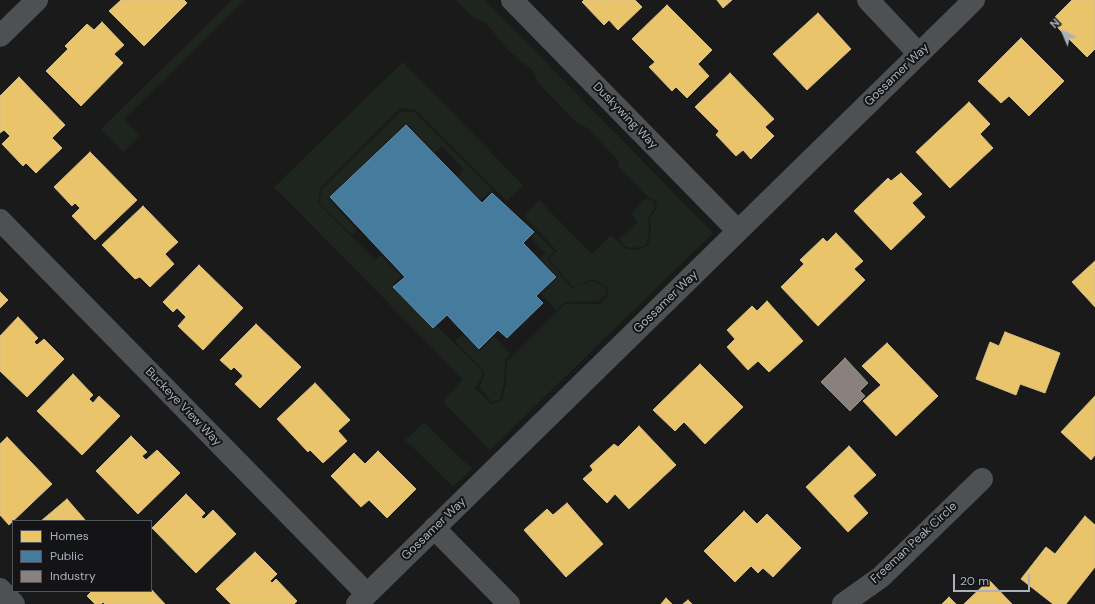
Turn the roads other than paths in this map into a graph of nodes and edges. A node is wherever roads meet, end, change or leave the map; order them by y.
1 (37, 0) edge
2 (512, 0) edge
3 (868, 0) edge
4 (974, 0) edge
5 (0, 36) edge
6 (920, 54) junction
7 (0, 220) edge
8 (738, 231) junction
9 (982, 479) dead end
10 (434, 528) junction
11 (0, 589) edge
12 (362, 599) edge
13 (14, 604) edge
14 (509, 604) edge
15 (843, 604) edge

1 - 5 street
2 - 8 street, Duskywing Way
3 - 6 street
4 - 6 street, Gossamer Way
6 - 8 street, Gossamer Way
7 - 12 street, Buckeye View Way
8 - 10 street, Gossamer Way
9 - 15 street, Freeman Peak Circle
10 - 12 street, Gossamer Way
10 - 14 street
11 - 13 street

